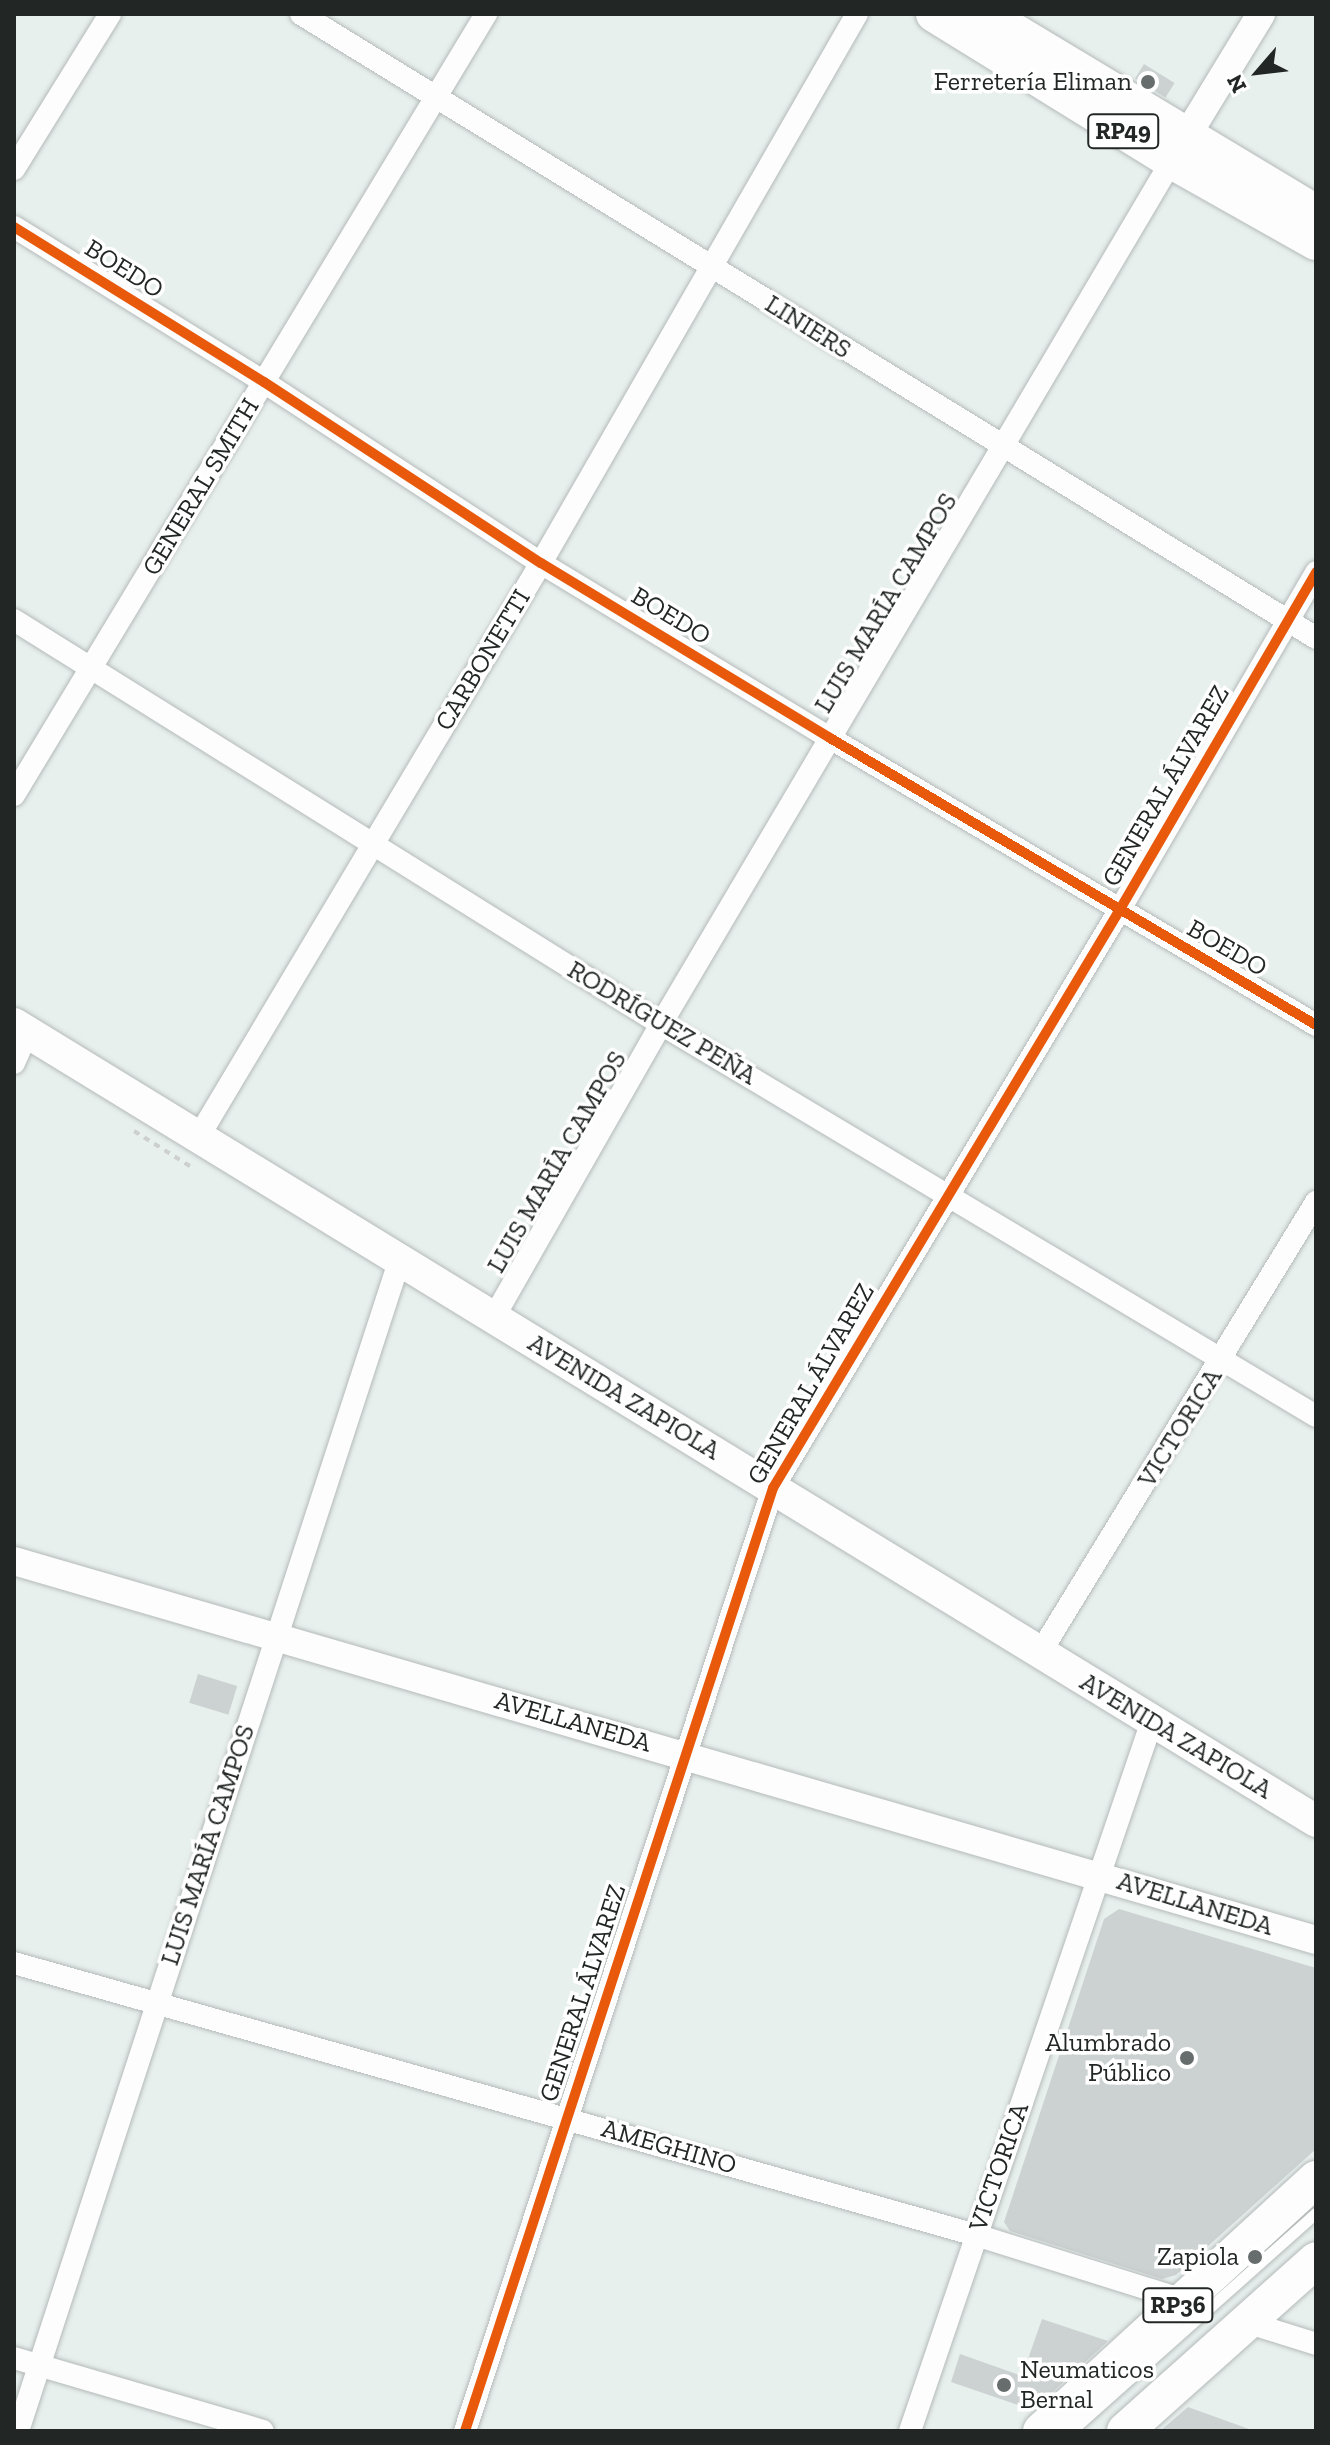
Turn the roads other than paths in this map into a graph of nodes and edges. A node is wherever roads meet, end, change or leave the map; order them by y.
1 (110, 14) edge
2 (301, 14) edge
3 (486, 14) edge
4 (857, 14) edge
5 (934, 14) edge
6 (985, 14) edge
7 (1261, 14) edge
8 (436, 97) junction
9 (1179, 149) junction
10 (14, 169) edge
11 (1316, 213) edge
12 (14, 227) edge
13 (1316, 242) edge
14 (713, 268) junction
15 (264, 382) junction
16 (1003, 448) junction
17 (541, 563) junction
18 (1316, 572) edge
19 (14, 620) edge
20 (1286, 621) junction
21 (1316, 638) edge
22 (92, 668) junction
23 (830, 738) junction
24 (14, 795) edge
25 (372, 844) junction
26 (1119, 911) junction
27 (661, 1024) junction
28 (1316, 1025) edge
29 (21, 1028) edge
30 (14, 1063) edge
31 (199, 1136) junction
32 (948, 1196) junction
33 (1316, 1202) edge
34 (400, 1259) junction
35 (494, 1317) junction
36 (1222, 1359) junction
37 (1316, 1416) edge
38 (773, 1488) junction
39 (14, 1561) edge
40 (276, 1637) junction
41 (1040, 1653) junction
42 (1152, 1721) junction
43 (685, 1755) junction
44 (1313, 1812) edge
45 (1097, 1875) junction
46 (1316, 1940) edge
47 (14, 1963) edge
48 (155, 2005) junction
49 (565, 2118) junction
50 (1316, 2179) edge
51 (1316, 2213) edge
52 (976, 2235) junction
53 (1316, 2260) edge
54 (1183, 2300) junction
55 (1246, 2322) junction
56 (1316, 2344) edge
57 (14, 2358) edge
58 (40, 2366) junction
59 (1184, 2378) junction
60 (18, 2431) edge
61 (263, 2431) edge
62 (465, 2431) edge
63 (910, 2431) edge
64 (1041, 2431) edge
65 (1071, 2431) edge
66 (1108, 2431) edge
67 (1125, 2431) edge

1 - 10 street
2 - 8 street, LINIERS
3 - 8 street, GENERAL SMITH
4 - 14 street, CARBONETTI
5 - 9 main road, RP49
6 - 9 main road, RP49
7 - 9 street
8 - 14 street, LINIERS
8 - 15 street, GENERAL SMITH
9 - 11 main road, RP49
9 - 13 main road, RP49
9 - 16 street, LUIS MARÍA CAMPOS
12 - 15 street, BOEDO
14 - 16 street, LINIERS
14 - 17 street, CARBONETTI
15 - 17 street, BOEDO
15 - 22 street, GENERAL SMITH
16 - 20 street, LINIERS
16 - 23 street, LUIS MARÍA CAMPOS
17 - 23 street, BOEDO
17 - 25 street, CARBONETTI
18 - 20 street, GENERAL ÁLVAREZ
19 - 22 street, RODRÍGUEZ PEÑA
20 - 21 street, LINIERS
20 - 26 street, GENERAL ÁLVAREZ
22 - 24 street, GENERAL SMITH
22 - 25 street, RODRÍGUEZ PEÑA
23 - 26 street, BOEDO
23 - 27 street, LUIS MARÍA CAMPOS
25 - 27 street, RODRÍGUEZ PEÑA
25 - 31 street, CARBONETTI
26 - 28 street, BOEDO
26 - 32 street, GENERAL ÁLVAREZ
27 - 32 street, RODRÍGUEZ PEÑA
27 - 35 street, LUIS MARÍA CAMPOS
29 - 30 street
29 - 31 main road, AVENIDA ZAPIOLA
31 - 34 main road, AVENIDA ZAPIOLA
32 - 36 street, RODRÍGUEZ PEÑA
32 - 38 street, GENERAL ÁLVAREZ
33 - 36 street, VICTORICA
34 - 35 main road, AVENIDA ZAPIOLA
34 - 40 street, LUIS MARÍA CAMPOS
35 - 38 main road, AVENIDA ZAPIOLA
36 - 37 street, RODRÍGUEZ PEÑA
36 - 41 street, VICTORICA
38 - 41 main road, AVENIDA ZAPIOLA
38 - 43 street, GENERAL ÁLVAREZ
39 - 40 street, AVELLANEDA
40 - 43 street, AVELLANEDA
40 - 48 street, LUIS MARÍA CAMPOS
41 - 42 main road, AVENIDA ZAPIOLA
42 - 44 main road, AVENIDA ZAPIOLA
42 - 45 street, VICTORICA
43 - 45 street, AVELLANEDA
43 - 49 street, GENERAL ÁLVAREZ
45 - 46 street, AVELLANEDA
45 - 52 street, VICTORICA
47 - 48 street, AMEGHINO
48 - 49 street, AMEGHINO
48 - 58 street, LUIS MARÍA CAMPOS
49 - 52 street, AMEGHINO
49 - 62 street, GENERAL ÁLVAREZ
50 - 54 main road, RP36
51 - 65 lane
52 - 54 street, AMEGHINO
52 - 63 street, VICTORICA
53 - 55 main road, RP36
54 - 64 main road, RP36
55 - 56 street
55 - 59 main road, RP36
57 - 58 street
58 - 60 street, LUIS MARÍA CAMPOS
58 - 61 street
59 - 66 lane
59 - 67 main road, RP36

